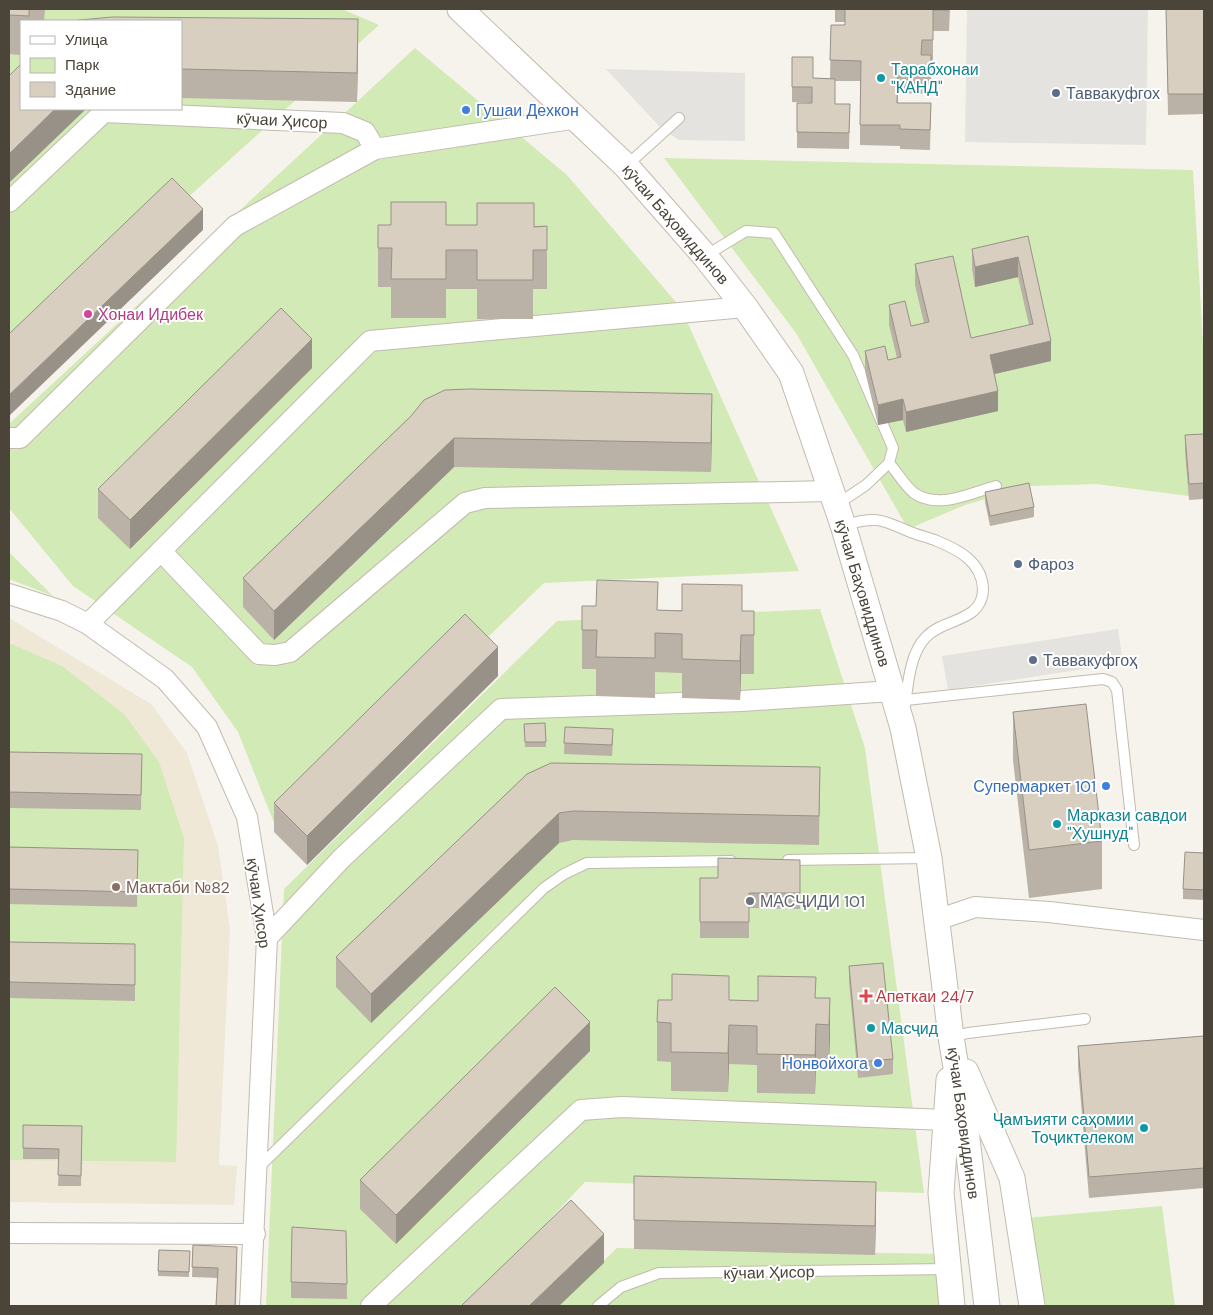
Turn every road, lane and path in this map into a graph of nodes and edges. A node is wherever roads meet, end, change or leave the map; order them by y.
1 (460, 9) edge
2 (578, 118) junction
3 (679, 118) dead end
4 (375, 149) junction
5 (626, 166) junction
6 (9, 202) edge
7 (705, 256) junction
8 (746, 307) junction
9 (9, 438) edge
10 (889, 463) junction
11 (996, 486) dead end
12 (836, 507) junction
13 (161, 551) junction
14 (9, 594) edge
15 (88, 624) junction
16 (899, 696) junction
17 (1134, 845) dead end
18 (929, 858) junction
19 (773, 860) edge
20 (743, 861) edge
21 (937, 920) junction
22 (1204, 930) edge
23 (267, 938) junction
24 (1085, 1019) dead end
25 (951, 1037) junction
26 (946, 1120) junction
27 (257, 1169) junction
28 (9, 1233) edge
29 (254, 1234) junction
30 (948, 1269) junction
31 (250, 1306) edge
32 (371, 1306) edge
33 (598, 1306) edge
34 (952, 1306) edge
35 (987, 1306) edge
36 (1032, 1306) edge

1 - 2 street, кӯчаи Баҳовиддинов
2 - 4 street
2 - 5 street, кӯчаи Баҳовиддинов
3 - 5 lane
4 - 6 street, кӯчаи Ҳисор
4 - 9 street
5 - 7 street, кӯчаи Баҳовиддинов
7 - 8 street, кӯчаи Баҳовиддинов
7 - 10 lane
8 - 12 street, кӯчаи Баҳовиддинов
8 - 13 street
10 - 11 lane
10 - 12 lane
12 - 13 street
12 - 16 street, кӯчаи Баҳовиддинов
12 - 16 lane
13 - 15 street
14 - 15 street, кӯчаи Ҳисор
15 - 23 street, кӯчаи Ҳисор
16 - 17 lane
16 - 18 street, кӯчаи Баҳовиддинов
16 - 23 street
18 - 19 lane
18 - 21 street, кӯчаи Баҳовиддинов
20 - 27 lane
21 - 22 street
21 - 25 street, кӯчаи Баҳовиддинов
23 - 27 street, кӯчаи Ҳисор
24 - 25 lane
25 - 26 street
25 - 35 street, кӯчаи Баҳовиддинов
25 - 36 street
26 - 30 street
26 - 32 street, кӯчаи Баҳовиддинов
27 - 29 street, кӯчаи Ҳисор
28 - 29 street
29 - 31 street, кӯчаи Ҳисор
30 - 33 lane, кӯчаи Ҳисор
30 - 34 street

